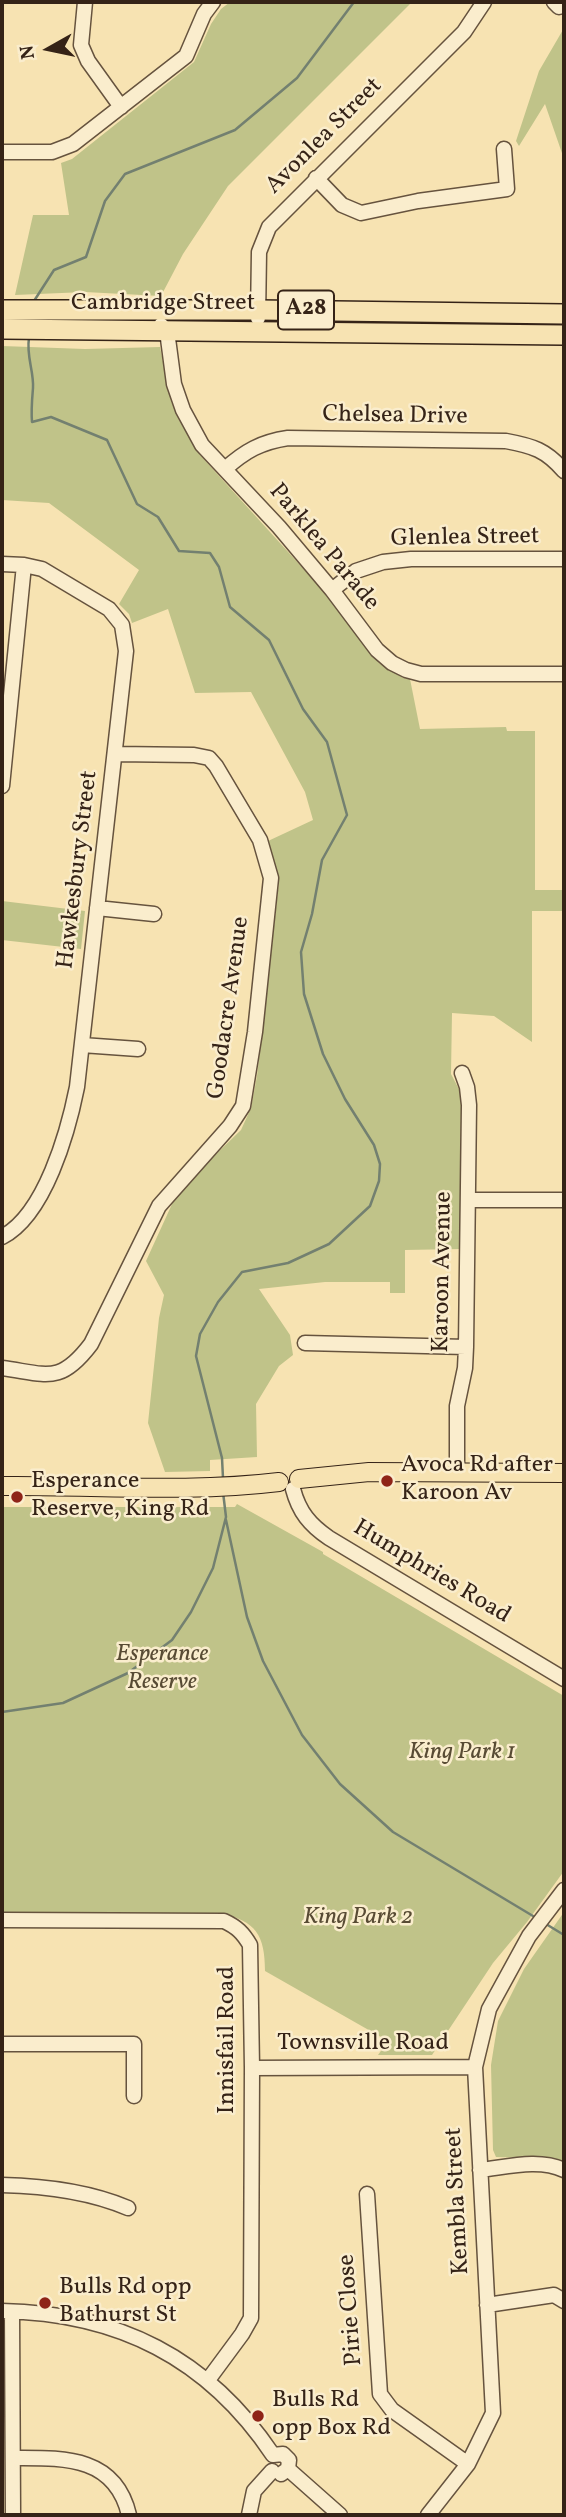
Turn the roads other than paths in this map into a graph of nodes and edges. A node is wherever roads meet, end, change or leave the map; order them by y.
1 (85, 2) edge
2 (213, 2) edge
3 (484, 2) edge
4 (121, 107) junction
5 (504, 149) dead end
6 (2, 152) edge
7 (316, 178) junction
8 (146, 309) junction
9 (258, 310) junction
10 (563, 314) edge
11 (8, 319) edge
12 (258, 330) junction
13 (167, 331) junction
14 (562, 335) edge
15 (225, 469) junction
16 (564, 471) edge
17 (564, 559) edge
18 (2, 565) edge
19 (24, 565) junction
20 (332, 590) junction
21 (564, 674) edge
22 (116, 754) junction
23 (2, 786) edge
24 (97, 908) junction
25 (154, 914) dead end
26 (82, 1045) junction
27 (138, 1049) dead end
28 (462, 1073) dead end
29 (468, 1200) junction
30 (564, 1200) edge
31 (2, 1237) edge
32 (305, 1343) dead end
33 (466, 1348) junction
34 (2, 1368) edge
35 (457, 1472) junction
36 (564, 1473) edge
37 (290, 1483) junction
38 (2, 1486) edge
39 (564, 1679) edge
40 (564, 1890) edge
41 (2, 1920) edge
42 (2, 2044) edge
43 (475, 2067) junction
44 (252, 2068) junction
45 (134, 2096) dead end
46 (564, 2170) edge
47 (480, 2171) junction
48 (2, 2185) edge
49 (367, 2194) dead end
50 (128, 2208) dead end
51 (564, 2301) edge
52 (487, 2305) junction
53 (7, 2312) edge
54 (208, 2380) junction
55 (273, 2455) junction
56 (13, 2458) junction
57 (468, 2464) junction
58 (288, 2469) junction
59 (272, 2471) junction
60 (13, 2515) edge
61 (129, 2515) edge
62 (249, 2515) edge
63 (340, 2515) edge
64 (428, 2515) edge

1 - 4 street
2 - 4 street
3 - 7 street, Avonlea Street
4 - 6 street
5 - 7 street
7 - 9 street, Avonlea Street
8 - 9 highway, Cambridge Street / A28
8 - 11 highway, Cambridge Street / A28
8 - 13 street
9 - 10 highway, Cambridge Street / A28
9 - 12 street, Avonlea Street
11 - 13 highway, Cambridge Street / A28
12 - 13 highway, Cambridge Street / A28
12 - 14 highway, Cambridge Street / A28
13 - 15 street, Parklea Parade
15 - 16 street, Chelsea Drive
15 - 20 street, Parklea Parade
17 - 20 street, Glenlea Street
18 - 19 street, Hawkesbury Street
19 - 22 street, Hawkesbury Street
19 - 23 street
20 - 21 street, Parklea Parade
22 - 24 street, Hawkesbury Street
22 - 34 street, Goodacre Avenue
24 - 25 street
24 - 26 street, Hawkesbury Street
26 - 27 street
26 - 31 street, Hawkesbury Street
28 - 29 street, Karoon Avenue
29 - 30 street
29 - 33 street, Karoon Avenue
32 - 33 street
33 - 35 street, Karoon Avenue
35 - 36 main road
35 - 37 main road
37 - 38 main road
37 - 39 street, Humphries Road
40 - 43 street, Kembla Street
41 - 44 street, Innisfail Road
42 - 45 street
43 - 44 street, Townsville Road
43 - 47 street, Kembla Street
44 - 54 street, Innisfail Road
46 - 47 street
47 - 52 street, Kembla Street
48 - 50 street
49 - 57 street, Pirie Close
51 - 52 street
52 - 57 street, Kembla Street
53 - 54 street
53 - 56 street
54 - 55 street
55 - 58 street
55 - 59 street
56 - 60 street
56 - 61 street
57 - 64 street, Kembla Street
58 - 59 street
58 - 63 street
59 - 62 street

